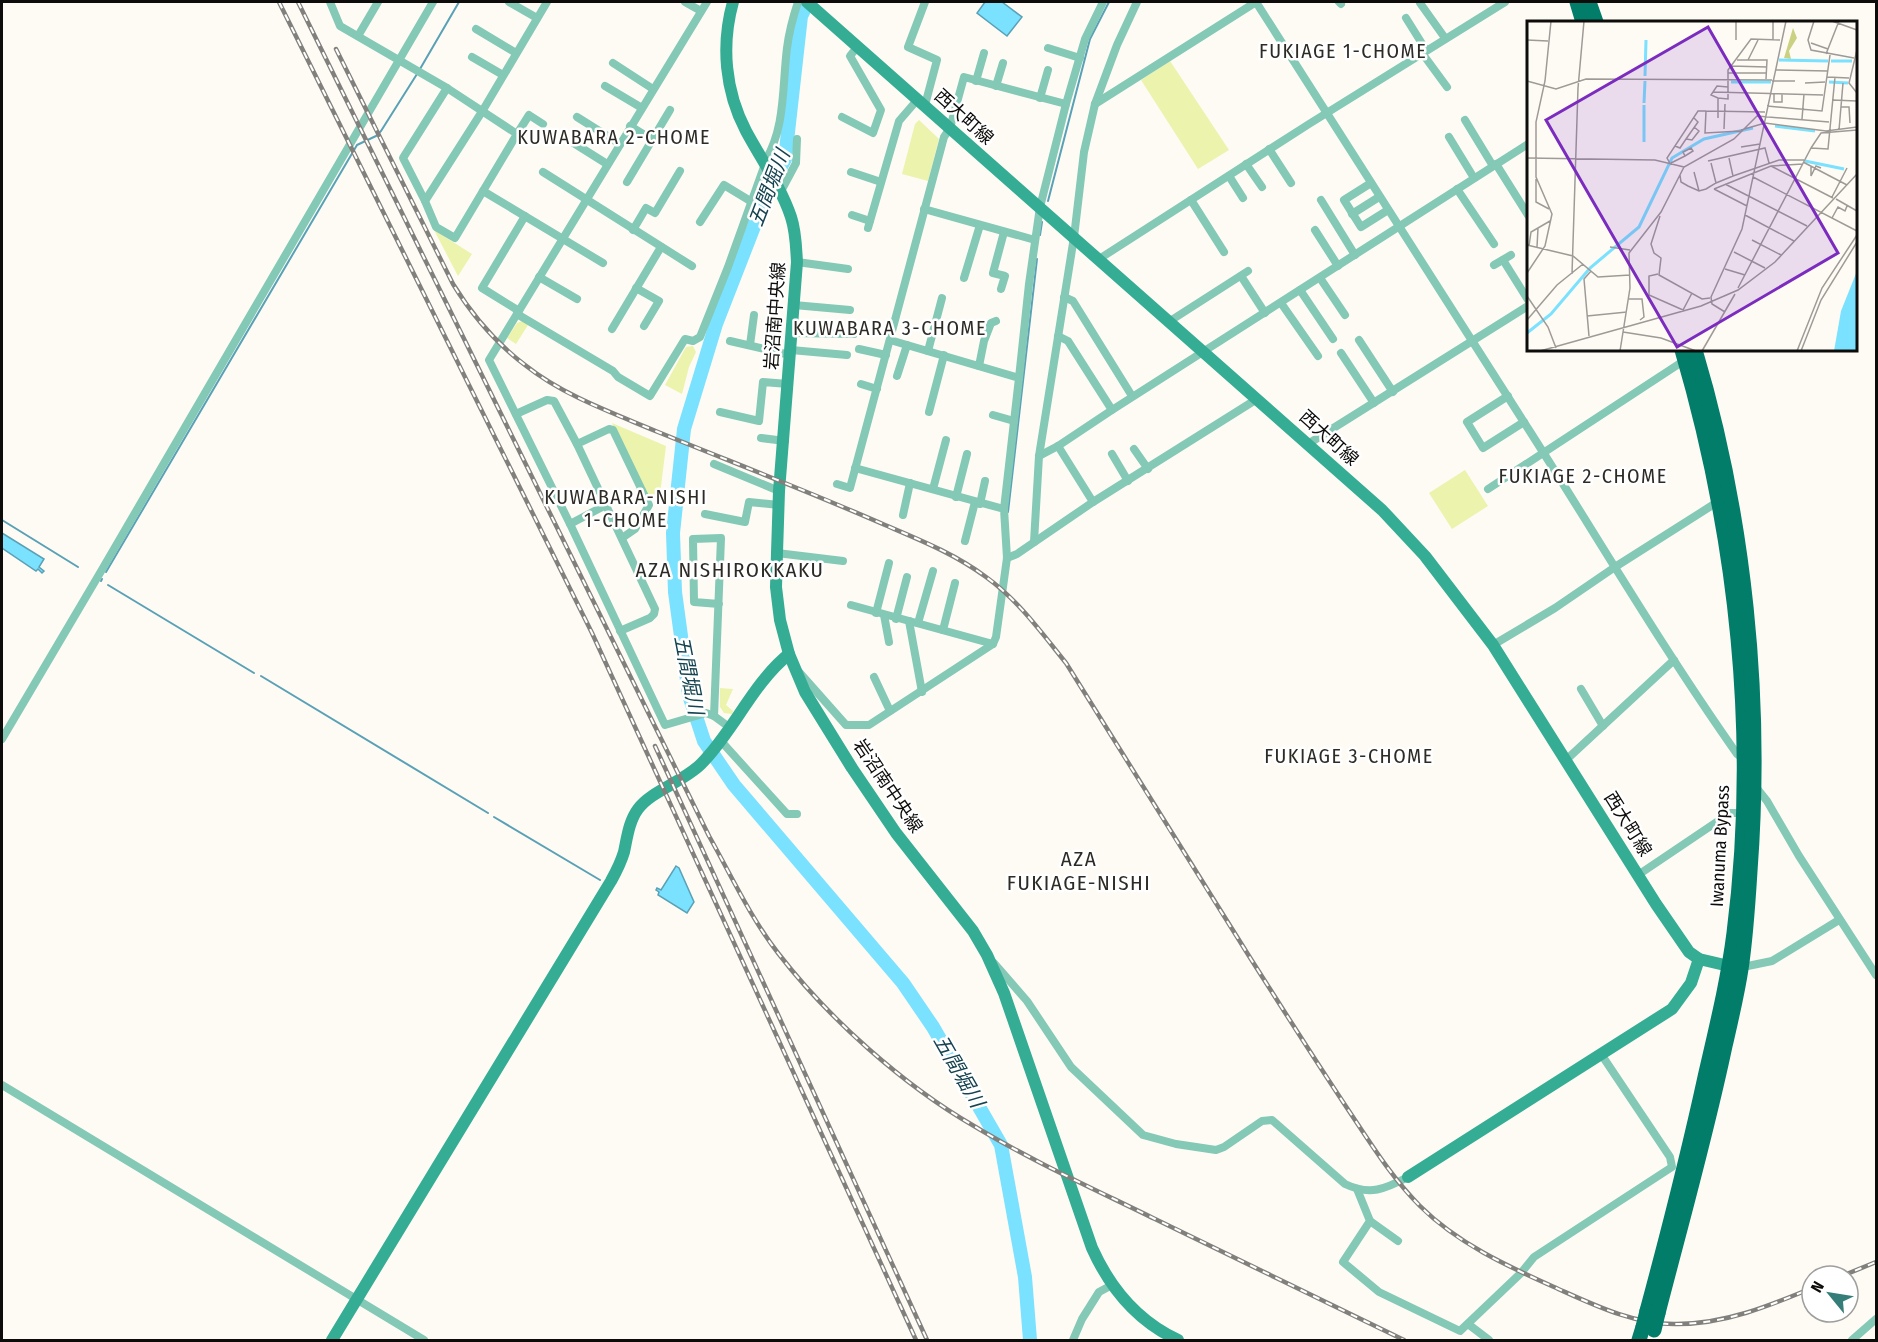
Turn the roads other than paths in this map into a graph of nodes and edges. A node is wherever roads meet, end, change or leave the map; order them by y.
1 (330, 2) edge
2 (378, 2) edge
3 (433, 2) edge
4 (509, 2) edge
5 (547, 2) edge
6 (685, 2) edge
7 (707, 2) edge
8 (733, 2) edge
9 (798, 2) edge
10 (924, 2) edge
11 (1103, 2) edge
12 (1137, 2) edge
13 (1256, 2) edge
14 (1505, 2) edge
15 (1576, 2) edge
16 (1589, 2) edge
17 (1420, 3) dead end
18 (811, 5) edge
19 (701, 11) junction
20 (537, 18) junction
21 (1406, 18) dead end
22 (1583, 21) edge
23 (1596, 21) edge
24 (476, 29) dead end
25 (358, 36) junction
26 (1445, 38) junction
27 (858, 46) junction
28 (1048, 48) dead end
29 (1424, 51) junction
30 (516, 53) junction
31 (984, 53) dead end
32 (472, 57) dead end
33 (1080, 58) junction
34 (398, 61) junction
35 (613, 63) dead end
36 (1003, 63) dead end
37 (1048, 70) dead end
38 (503, 75) junction
39 (976, 81) junction
40 (605, 86) dead end
41 (996, 86) junction
42 (1447, 87) dead end
43 (447, 88) junction
44 (654, 89) junction
45 (1040, 98) junction
46 (922, 102) junction
47 (1066, 104) junction
48 (1095, 104) junction
49 (642, 108) junction
50 (483, 110) junction
51 (670, 110) dead end
52 (1326, 113) junction
53 (577, 117) dead end
54 (842, 117) dead end
55 (1465, 120) dead end
56 (543, 124) dead end
57 (630, 126) junction
58 (950, 129) junction
59 (518, 134) junction
60 (1449, 137) dead end
61 (651, 139) junction
62 (797, 140) dead end
63 (572, 142) dead end
64 (620, 144) junction
65 (1527, 145) edge
66 (1269, 149) junction
67 (607, 164) junction
68 (1246, 164) junction
69 (765, 165) junction
70 (1494, 165) junction
71 (680, 171) dead end
72 (543, 172) dead end
73 (851, 172) dead end
74 (1229, 176) junction
75 (1474, 178) junction
76 (627, 182) dead end
77 (881, 182) junction
78 (1291, 183) dead end
79 (1371, 183) junction
80 (1262, 187) dead end
81 (1456, 189) junction
82 (483, 191) junction
83 (779, 191) junction
84 (1379, 197) junction
85 (1243, 198) dead end
86 (1192, 199) junction
87 (585, 200) junction
88 (1322, 200) dead end
89 (425, 201) junction
90 (752, 202) junction
91 (1040, 207) junction
92 (924, 209) junction
93 (1388, 210) junction
94 (1352, 213) junction
95 (1527, 214) edge
96 (852, 215) dead end
97 (525, 216) junction
98 (700, 222) dead end
99 (1211, 224) dead end
100 (980, 225) junction
101 (1399, 227) junction
102 (633, 230) junction
103 (1315, 230) dead end
104 (1004, 231) junction
105 (1074, 237) junction
106 (562, 239) junction
107 (1035, 240) junction
108 (1494, 244) dead end
109 (661, 247) junction
110 (1224, 252) dead end
111 (1355, 255) junction
112 (1099, 259) junction
113 (797, 262) junction
114 (603, 263) dead end
115 (1494, 265) dead end
116 (692, 266) dead end
117 (1338, 266) junction
118 (848, 269) dead end
119 (539, 277) junction
120 (964, 278) dead end
121 (1320, 278) junction
122 (636, 288) junction
123 (1001, 289) dead end
124 (1300, 290) junction
125 (1064, 297) junction
126 (942, 298) dead end
127 (1527, 298) edge
128 (577, 299) dead end
129 (1281, 303) junction
130 (794, 305) junction
131 (1527, 307) edge
132 (850, 310) dead end
133 (518, 312) junction
134 (1265, 313) junction
135 (754, 315) dead end
136 (1345, 315) dead end
137 (996, 321) dead end
138 (1170, 321) junction
139 (644, 326) dead end
140 (612, 329) dead end
141 (792, 333) junction
142 (854, 334) dead end
143 (1058, 336) junction
144 (1333, 339) dead end
145 (890, 340) junction
146 (1359, 340) dead end
147 (730, 341) dead end
148 (1473, 342) junction
149 (750, 345) junction
150 (907, 345) junction
151 (859, 349) dead end
152 (928, 351) junction
153 (1204, 352) junction
154 (1341, 352) dead end
155 (790, 353) junction
156 (1687, 353) edge
157 (847, 355) dead end
158 (886, 355) junction
159 (944, 356) junction
160 (1318, 356) dead end
161 (979, 366) junction
162 (897, 376) dead end
163 (1019, 378) junction
164 (788, 384) junction
165 (861, 384) dead end
166 (877, 389) junction
167 (1393, 392) junction
168 (1132, 396) junction
169 (1508, 396) junction
170 (1257, 399) junction
171 (1374, 403) junction
172 (1112, 410) junction
173 (720, 412) dead end
174 (929, 412) dead end
175 (516, 414) junction
176 (993, 415) dead end
177 (1014, 421) junction
178 (1524, 422) junction
179 (761, 438) dead end
180 (946, 440) dead end
181 (785, 441) junction
182 (577, 444) junction
183 (1308, 444) junction
184 (1058, 446) junction
185 (1134, 449) dead end
186 (967, 454) dead end
187 (1112, 454) dead end
188 (1545, 454) junction
189 (1038, 456) junction
190 (714, 464) dead end
191 (855, 468) junction
192 (1148, 469) junction
193 (985, 481) dead end
194 (1128, 481) junction
195 (910, 483) junction
196 (837, 484) dead end
197 (933, 489) junction
198 (1488, 489) dead end
199 (779, 491) junction
200 (956, 496) junction
201 (1093, 501) junction
202 (1719, 501) junction
203 (978, 503) junction
204 (606, 505) junction
205 (779, 505) junction
206 (1004, 509) junction
207 (705, 514) dead end
208 (903, 515) dead end
209 (570, 524) junction
210 (622, 537) junction
211 (965, 541) dead end
212 (1034, 542) junction
213 (777, 553) junction
214 (1007, 558) junction
215 (843, 561) dead end
216 (889, 563) dead end
217 (1615, 567) junction
218 (933, 571) dead end
219 (907, 577) dead end
220 (955, 583) dead end
221 (719, 604) junction
222 (851, 605) dead end
223 (880, 614) junction
224 (896, 619) junction
225 (914, 622) junction
226 (943, 630) junction
227 (620, 632) junction
228 (889, 642) dead end
229 (993, 644) junction
230 (1492, 645) junction
231 (789, 654) junction
232 (1674, 660) junction
233 (794, 667) junction
234 (874, 677) dead end
235 (1581, 689) dead end
236 (922, 692) junction
237 (891, 711) junction
238 (710, 714) junction
239 (1603, 726) junction
240 (729, 727) junction
241 (2, 739) edge
242 (718, 742) junction
243 (1743, 759) junction
244 (1566, 760) junction
245 (1754, 786) junction
246 (1743, 813) junction
247 (796, 814) dead end
248 (1638, 874) junction
249 (1839, 920) junction
250 (987, 955) junction
251 (1699, 959) junction
252 (1735, 967) junction
253 (1876, 975) edge
254 (1601, 1054) junction
255 (2, 1084) edge
256 (1408, 1177) joint
257 (1357, 1189) junction
258 (1370, 1221) junction
259 (1398, 1241) dead end
260 (1112, 1285) junction
261 (357, 1299) junction
262 (1876, 1319) edge
263 (1468, 1324) junction
264 (1647, 1335) edge
265 (332, 1341) edge
266 (424, 1341) edge
267 (1073, 1341) edge
268 (1178, 1341) edge
269 (1489, 1341) edge
270 (1852, 1341) edge

1 - 25 street
2 - 25 street
3 - 34 street
4 - 20 street
5 - 20 street
6 - 19 street
7 - 19 street
8 - 69 street
9 - 69 street
10 - 46 street
11 - 33 street
12 - 48 street
13 - 48 street
13 - 52 street
14 - 26 street
15 - 22 highway
16 - 23 highway
17 - 26 street
18 - 27 street, 西大町線
19 - 44 street
20 - 30 street
21 - 29 street
24 - 30 street
25 - 34 street
26 - 29 street
27 - 46 street, 西大町線
27 - 54 street
28 - 33 street
29 - 42 street
29 - 52 street
30 - 38 street
31 - 39 street
32 - 38 street
33 - 47 street
34 - 43 street
34 - 241 street
35 - 44 street
36 - 41 street
37 - 45 street
38 - 50 street
39 - 41 street
39 - 58 street
40 - 49 street
41 - 45 street
43 - 50 street
43 - 89 street
44 - 49 street
45 - 47 street
46 - 58 street, 西大町線
46 - 77 street
47 - 91 street
48 - 105 street
49 - 57 street
50 - 59 street
50 - 89 street
51 - 61 street
52 - 66 street
52 - 79 street
53 - 64 street
55 - 70 street
56 - 59 street
57 - 61 street
57 - 64 street
58 - 91 street, 西大町線
58 - 92 street
59 - 82 street
60 - 75 street
61 - 76 street
62 - 83 street
63 - 67 street
64 - 67 street
65 - 70 street
66 - 68 street
66 - 78 street
67 - 87 street
68 - 74 street
68 - 80 street
69 - 83 street, 岩沼南中央線
69 - 90 street
70 - 75 street
70 - 95 street
71 - 102 street
72 - 87 street
73 - 77 street
74 - 85 street
74 - 86 street
75 - 81 street
77 - 96 street
79 - 84 street
79 - 94 street
81 - 101 street
81 - 108 street
82 - 89 street
82 - 97 street
83 - 113 street, 岩沼南中央線
84 - 93 street
84 - 94 street
86 - 99 street
86 - 110 street
86 - 112 street
87 - 102 street
87 - 106 street
88 - 111 street
90 - 98 street
90 - 133 street
91 - 105 street, 西大町線
91 - 107 street
92 - 100 street
92 - 145 street
93 - 94 street
93 - 101 street
97 - 106 street
97 - 133 street
100 - 104 street
100 - 120 street
101 - 111 street
101 - 148 street
102 - 109 street
103 - 117 street
104 - 107 street
104 - 123 street
105 - 112 street, 西大町線
105 - 125 street
106 - 114 street
106 - 119 street
107 - 163 street
109 - 116 street
109 - 122 street
111 - 117 street
112 - 138 street, 西大町線
113 - 118 street
113 - 130 street, 岩沼南中央線
115 - 127 street
117 - 121 street
119 - 128 street
119 - 133 street
121 - 124 street
121 - 136 street
122 - 139 street
122 - 140 street
124 - 129 street
124 - 144 street
125 - 143 street
125 - 168 street
126 - 152 street
129 - 134 street
129 - 160 street
130 - 132 street
130 - 141 street, 岩沼南中央線
131 - 148 street
133 - 175 street
134 - 138 street
134 - 153 street
135 - 149 street
137 - 161 street
138 - 153 street, 西大町線
141 - 142 street
141 - 155 street, 岩沼南中央線
143 - 172 street
143 - 189 street
145 - 150 street
145 - 158 street
146 - 167 street
147 - 149 street
148 - 167 street
148 - 169 street
149 - 155 street
150 - 152 street
150 - 162 street
151 - 158 street
152 - 159 street
153 - 168 street
153 - 170 street, 西大町線
154 - 171 street
155 - 157 street
155 - 164 street, 岩沼南中央線
156 - 188 street
156 - 202 highway, Iwanuma Bypass
156 - 245 highway, Iwanuma Bypass
158 - 166 street
159 - 161 street
159 - 174 street
161 - 163 street
163 - 177 street
164 - 173 street
164 - 181 street, 岩沼南中央線
165 - 166 street
166 - 191 street
167 - 171 street
168 - 172 street
169 - 178 street
169 - 178 street
170 - 183 street, 西大町線
170 - 192 street
171 - 183 street
172 - 184 street
175 - 182 street
175 - 209 street
176 - 177 street
177 - 206 street
178 - 188 street
179 - 181 street
180 - 197 street
181 - 199 street, 岩沼南中央線
182 - 204 street
182 - 210 street
183 - 230 street, 西大町線
184 - 189 street
184 - 201 street
185 - 192 street
186 - 200 street
187 - 194 street
188 - 198 street
188 - 217 street
189 - 212 street
190 - 199 street
191 - 195 street
191 - 196 street
192 - 194 street
193 - 203 street
194 - 201 street
195 - 197 street
195 - 208 street
197 - 200 street
199 - 205 street, 岩沼南中央線
200 - 203 street
201 - 212 street
202 - 217 street
202 - 243 highway, Iwanuma Bypass
203 - 206 street
203 - 211 street
204 - 209 street
204 - 210 street
205 - 207 street
205 - 213 street, 岩沼南中央線
206 - 214 street
209 - 227 street
210 - 227 street
212 - 214 street
213 - 215 street
213 - 231 street, 岩沼南中央線
214 - 229 street
216 - 223 street
217 - 230 street
217 - 232 street
218 - 225 street
219 - 224 street
220 - 226 street
221 - 221 street
221 - 238 street
222 - 223 street
223 - 224 street
223 - 228 street
224 - 225 street
225 - 226 street
225 - 236 street
226 - 229 street
227 - 238 street
229 - 236 street
230 - 244 street, 西大町線
231 - 233 street, 岩沼南中央線
231 - 240 street
232 - 239 street
232 - 243 street
233 - 237 street
233 - 250 street, 岩沼南中央線
234 - 237 street
235 - 239 street
236 - 237 street
238 - 240 street
239 - 244 street
240 - 242 street
242 - 247 street
242 - 261 street
243 - 246 highway, Iwanuma Bypass
244 - 248 street, 西大町線
245 - 249 street
245 - 252 highway, Iwanuma Bypass
246 - 248 street
246 - 252 highway, Iwanuma Bypass
248 - 251 street, 西大町線
249 - 252 street
249 - 253 street
250 - 257 street
250 - 260 street, 岩沼南中央線
251 - 252 street
251 - 254 street
252 - 264 highway, Iwanuma Bypass, bridge
254 - 256 street
254 - 263 street
255 - 261 street
256 - 257 street
257 - 258 street
258 - 259 street
258 - 263 street
260 - 267 street
260 - 268 street, 岩沼南中央線
261 - 265 street
261 - 266 street
262 - 270 street
263 - 269 street

